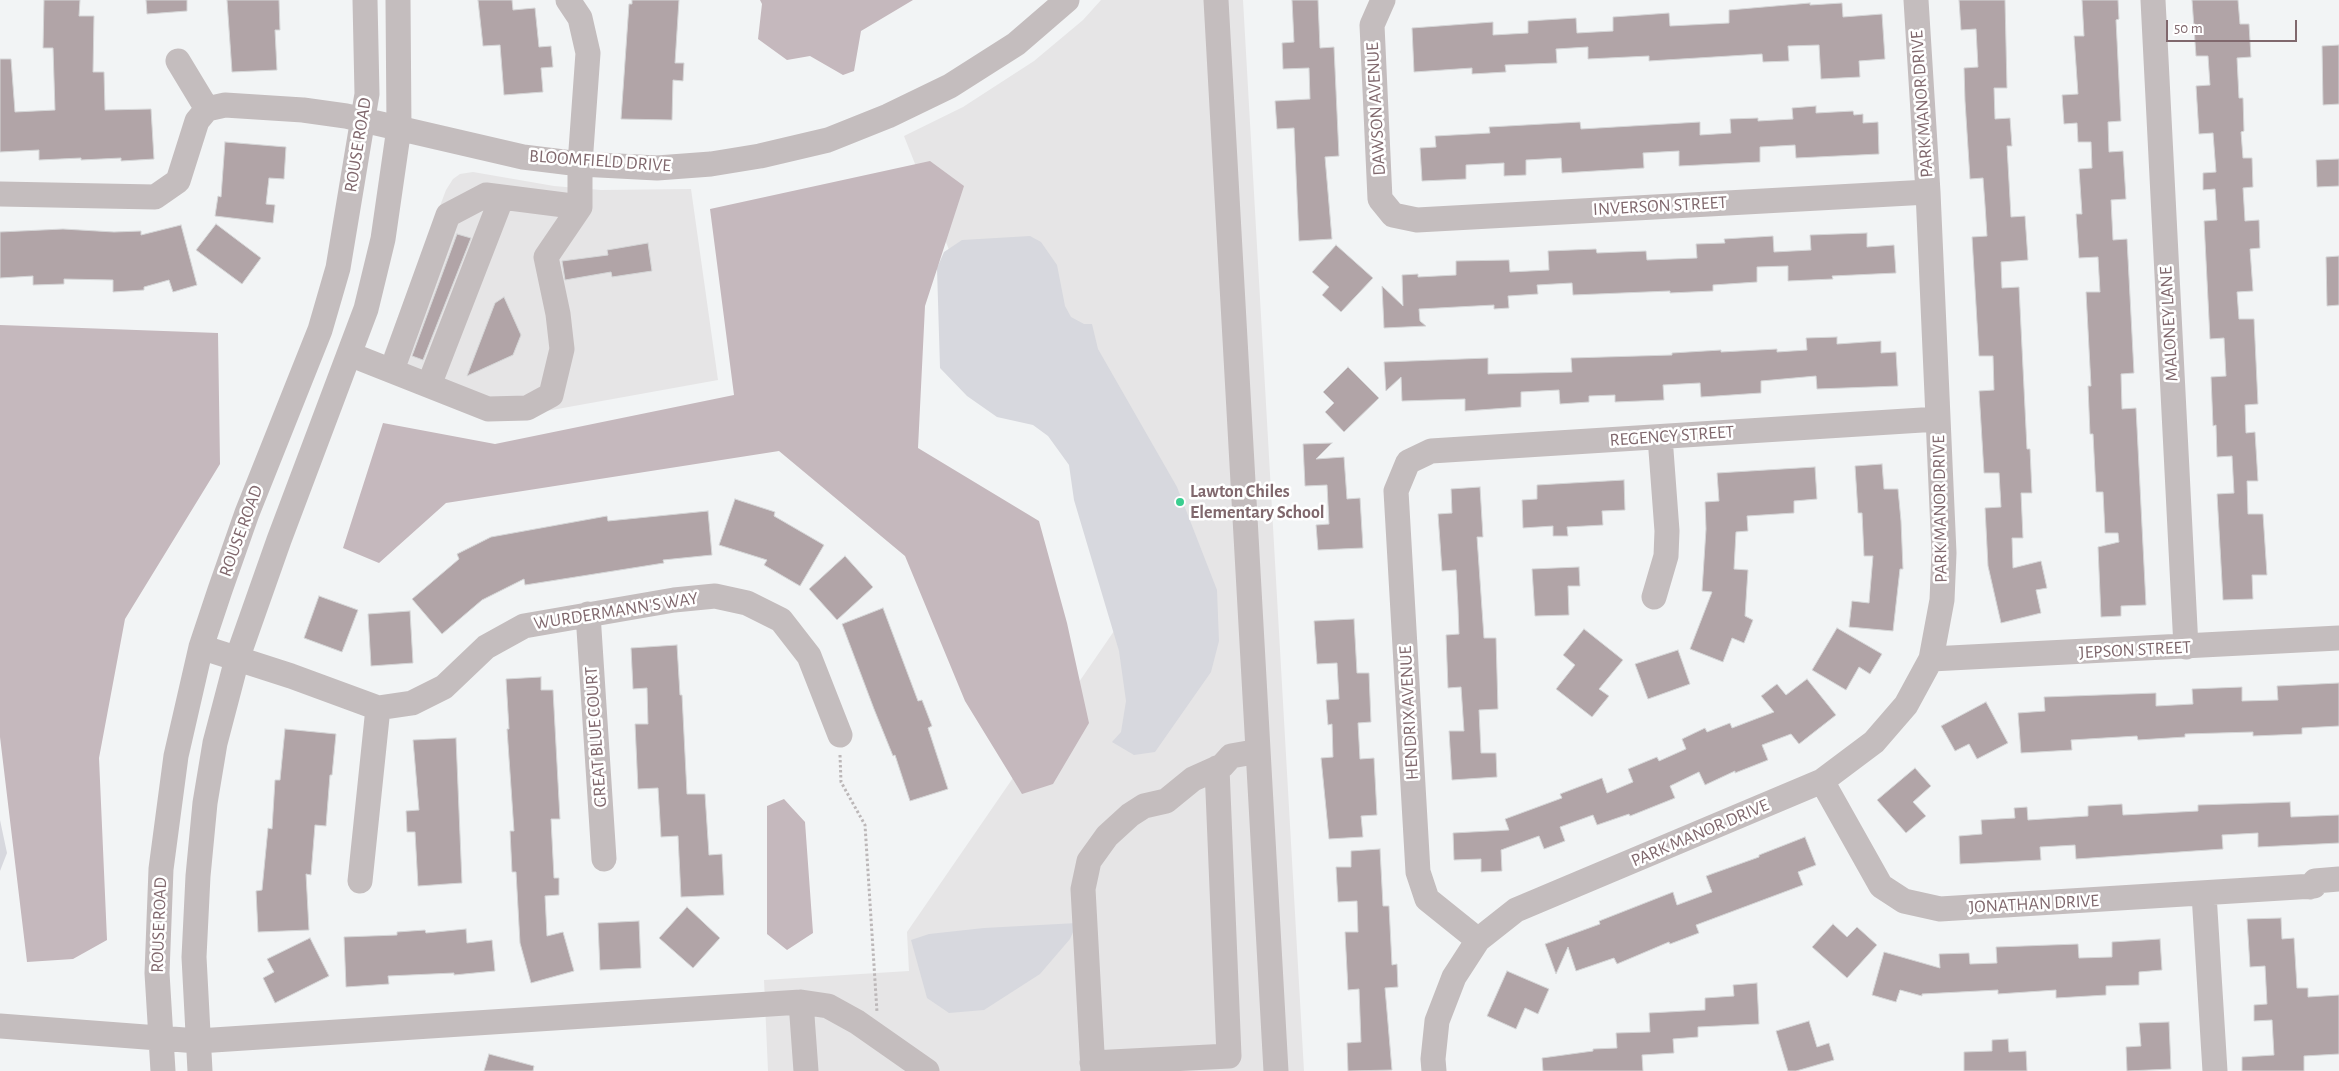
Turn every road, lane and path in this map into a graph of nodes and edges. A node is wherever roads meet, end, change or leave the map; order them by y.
1 (365, 0) edge
2 (398, 0) edge
3 (568, 0) edge
4 (1067, 0) edge
5 (1216, 0) edge
6 (1383, 0) edge
7 (1916, 0) edge
8 (2153, 0) edge
9 (178, 61) dead end
10 (207, 109) junction
11 (364, 120) junction
12 (399, 128) junction
13 (580, 164) junction
14 (1928, 192) junction
15 (0, 194) edge
16 (502, 197) junction
17 (580, 207) junction
18 (1393, 215) joint
19 (350, 354) junction
20 (392, 370) junction
21 (429, 385) junction
22 (1938, 419) junction
23 (1660, 437) junction
24 (1408, 462) joint
25 (1654, 597) dead end
26 (588, 614) junction
27 (2339, 638) edge
28 (201, 647) junction
29 (2186, 648) junction
30 (237, 659) junction
31 (1931, 659) junction
32 (378, 708) junction
33 (840, 735) joint
34 (1258, 756) junction
35 (1217, 768) junction
36 (1822, 781) junction
37 (604, 860) dead end
38 (2339, 879) edge
39 (360, 881) dead end
40 (2204, 894) junction
41 (1478, 940) junction
42 (801, 1002) junction
43 (0, 1026) edge
44 (879, 1038) junction
45 (160, 1039) junction
46 (198, 1041) junction
47 (1093, 1067) edge
48 (163, 1071) edge
49 (200, 1071) edge
50 (806, 1071) edge
51 (927, 1071) edge
52 (1276, 1071) edge
53 (1434, 1071) edge
54 (2215, 1071) edge

1 - 11 street, ROUSE ROAD
2 - 12 street, ROUSE ROAD
3 - 13 street
4 - 13 street, BLOOMFIELD DRIVE
5 - 34 street
6 - 18 street, DAWSON AVENUE
7 - 14 street, PARK MANOR DRIVE
8 - 29 street, MALONEY LANE
9 - 10 street
10 - 11 street, BLOOMFIELD DRIVE
10 - 15 street
11 - 12 street, BLOOMFIELD DRIVE
11 - 28 street, ROUSE ROAD
12 - 13 street, BLOOMFIELD DRIVE
12 - 19 street, ROUSE ROAD
13 - 17 street
14 - 18 street, INVERSON STREET
14 - 22 street, PARK MANOR DRIVE
16 - 17 street
16 - 20 street
16 - 21 street
17 - 21 street
19 - 20 street
19 - 30 street, ROUSE ROAD
20 - 21 street
22 - 23 street, REGENCY STREET
22 - 31 street, PARK MANOR DRIVE
23 - 24 street, REGENCY STREET
23 - 25 street
24 - 41 street, HENDRIX AVENUE
26 - 32 street, WURDERMANN'S WAY
26 - 33 street, WURDERMANN'S WAY
26 - 37 street, GREAT BLUE COURT
27 - 29 street, JEPSON STREET
28 - 30 street, WURDERMANN'S WAY
28 - 45 street, ROUSE ROAD
29 - 31 street, JEPSON STREET
30 - 32 street, WURDERMANN'S WAY
30 - 46 street, ROUSE ROAD
31 - 36 street, PARK MANOR DRIVE
32 - 39 street
33 - 44 path
34 - 35 street
34 - 52 street
35 - 47 street
35 - 47 street
36 - 40 street, JONATHAN DRIVE
36 - 41 street, PARK MANOR DRIVE
38 - 40 street, JONATHAN DRIVE
40 - 54 street
41 - 53 street, PARK MANOR DRIVE
42 - 44 street
42 - 46 street
42 - 50 street
43 - 45 street
44 - 51 street
45 - 46 street
45 - 48 street, ROUSE ROAD
46 - 49 street, ROUSE ROAD

